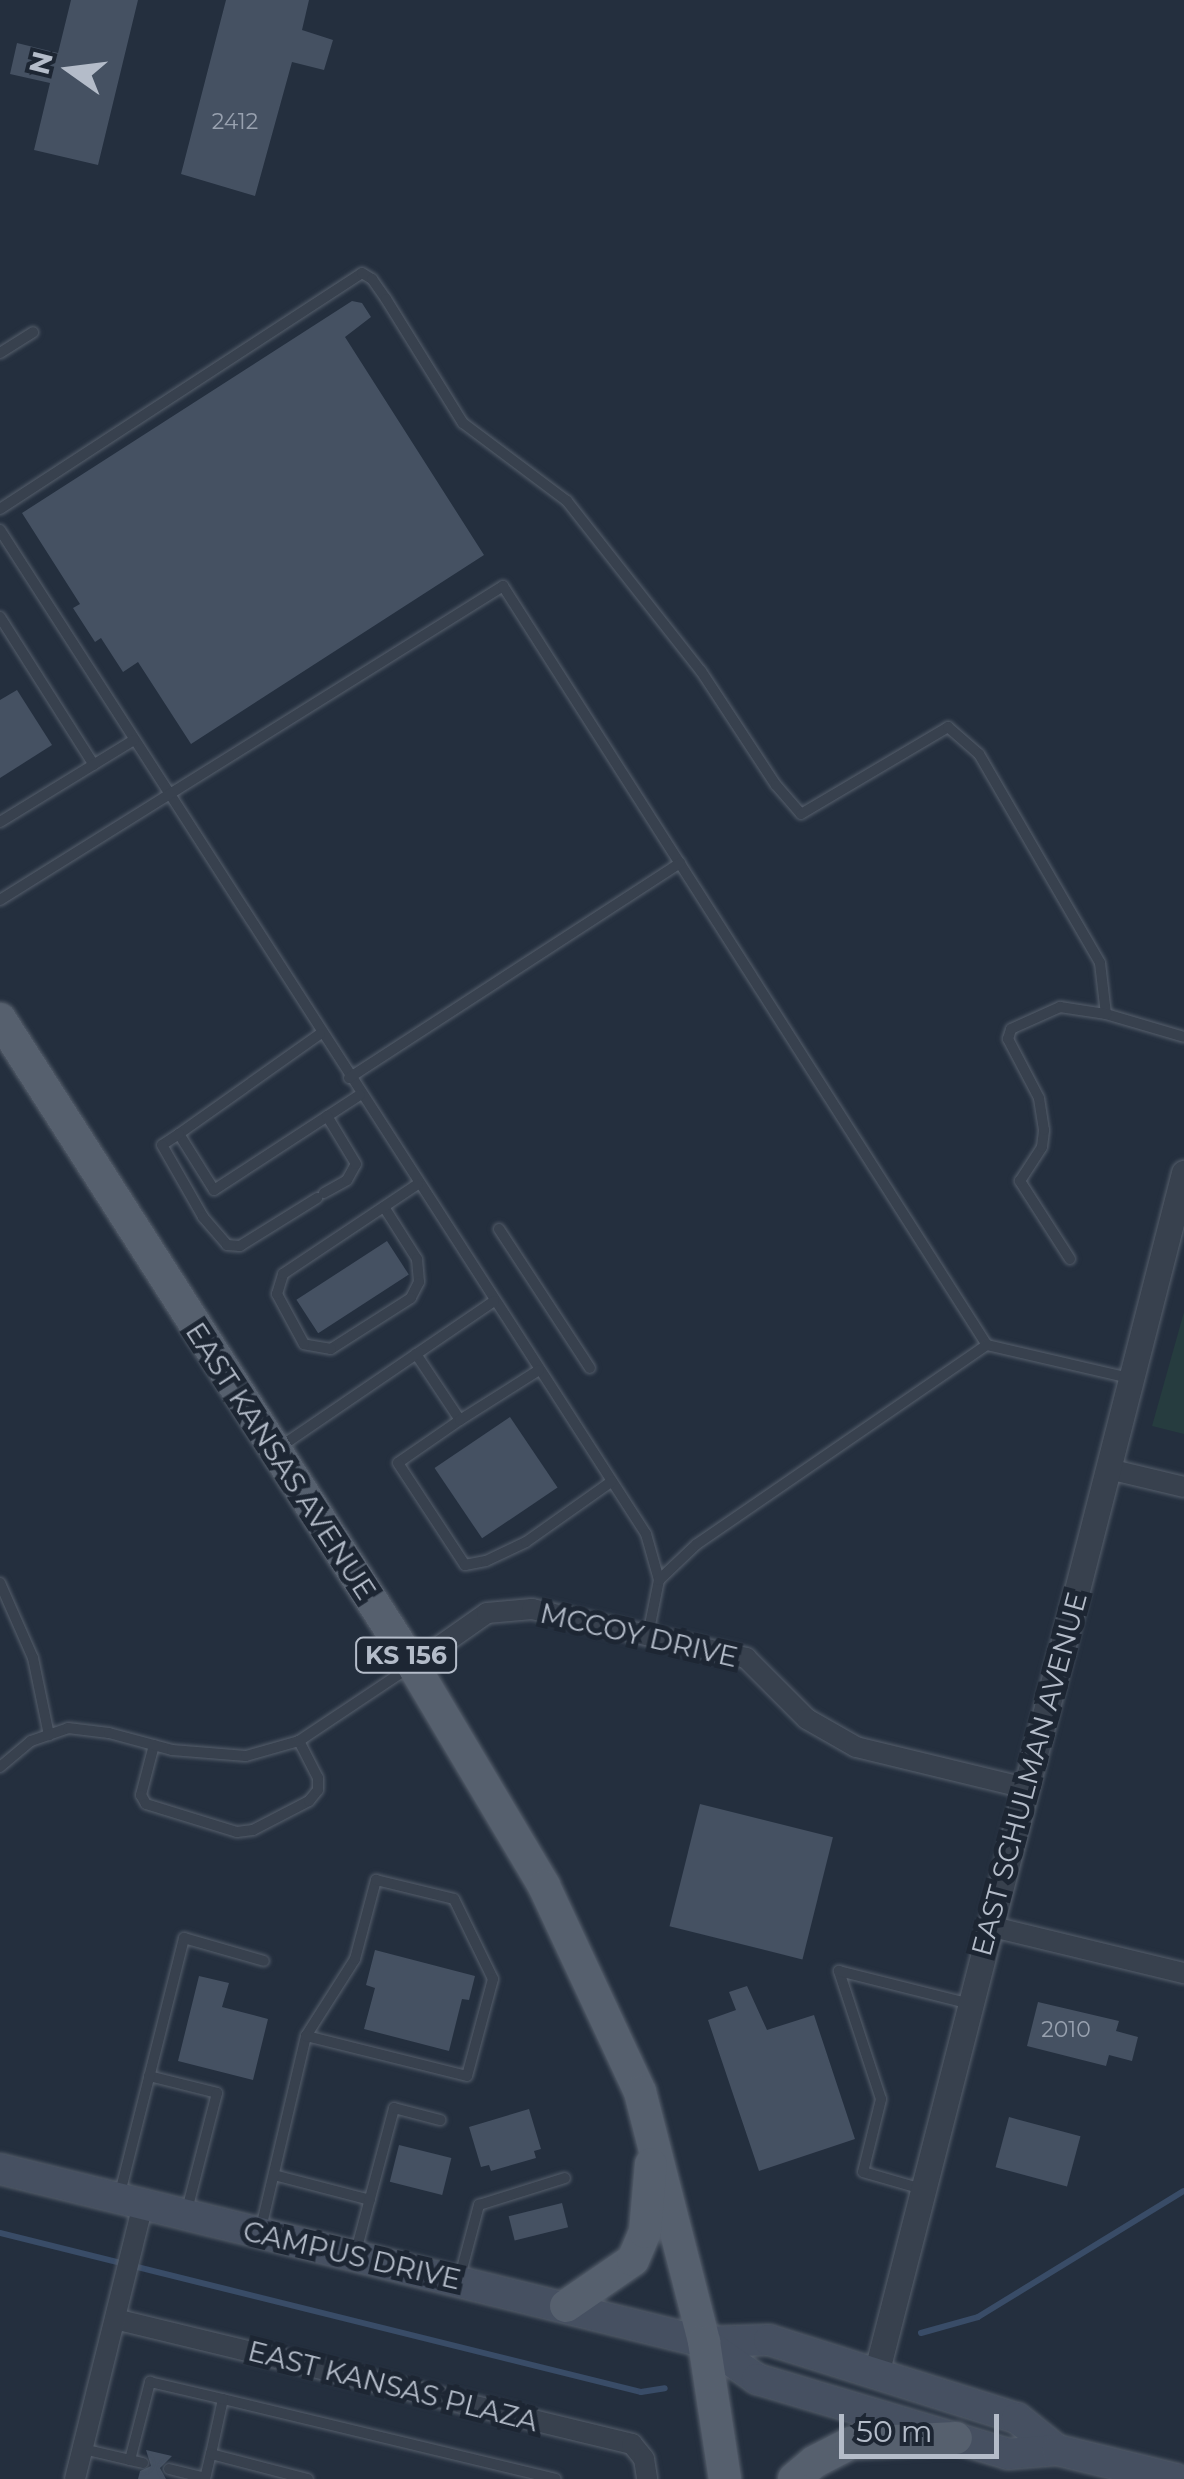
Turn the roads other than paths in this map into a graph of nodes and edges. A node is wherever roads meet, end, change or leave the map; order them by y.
1 (33, 332) dead end
2 (0, 353) edge
3 (0, 510) edge
4 (0, 530) edge
5 (0, 617) edge
6 (134, 740) junction
7 (94, 765) junction
8 (168, 795) junction
9 (0, 822) edge
10 (680, 864) junction
11 (0, 900) edge
12 (1106, 1014) junction
13 (0, 1019) edge
14 (320, 1034) junction
15 (1184, 1037) edge
16 (349, 1078) junction
17 (360, 1095) junction
18 (327, 1116) junction
19 (179, 1134) junction
20 (1184, 1173) edge
21 (418, 1184) junction
22 (384, 1207) junction
23 (499, 1228) dead end
24 (1070, 1259) dead end
25 (494, 1300) junction
26 (987, 1345) junction
27 (416, 1354) junction
28 (590, 1368) dead end
29 (539, 1370) junction
30 (1132, 1379) junction
31 (460, 1420) junction
32 (274, 1450) junction
33 (1109, 1469) junction
34 (612, 1482) junction
35 (1184, 1487) edge
36 (660, 1580) junction
37 (0, 1582) edge
38 (648, 1635) junction
39 (412, 1665) junction
40 (49, 1735) junction
41 (299, 1741) junction
42 (154, 1745) junction
43 (0, 1767) edge
44 (1026, 1788) junction
45 (989, 1926) junction
46 (264, 1961) dead end
47 (1184, 1973) edge
48 (970, 2004) junction
49 (306, 2036) junction
50 (150, 2076) junction
51 (440, 2120) dead end
52 (653, 2142) junction
53 (0, 2169) edge
54 (274, 2175) junction
55 (565, 2178) dead end
56 (922, 2189) junction
57 (370, 2200) junction
58 (132, 2213) junction
59 (185, 2215) junction
60 (260, 2233) junction
61 (355, 2256) junction
62 (459, 2281) junction
63 (566, 2306) junction
64 (115, 2320) junction
65 (704, 2342) junction
66 (876, 2374) junction
67 (223, 2400) junction
68 (956, 2438) junction
69 (83, 2449) junction
70 (1057, 2450) junction
71 (211, 2454) junction
72 (130, 2460) junction
73 (143, 2462) dead end
74 (168, 2469) dead end
75 (205, 2478) edge
76 (75, 2479) edge
77 (308, 2479) edge
78 (556, 2479) edge
79 (647, 2479) edge
80 (725, 2479) edge
81 (794, 2479) edge
82 (1176, 2479) edge

1 - 2 lane
3 - 12 lane
4 - 6 lane
5 - 7 lane
6 - 7 lane
6 - 8 lane
7 - 9 lane
8 - 10 lane
8 - 11 lane
8 - 14 lane
10 - 16 lane
10 - 26 lane
12 - 15 lane
12 - 24 lane
13 - 32 main road, EAST KANSAS AVENUE / KS 156
14 - 16 lane
14 - 19 lane
16 - 17 lane
17 - 18 lane
17 - 21 lane
18 - 19 lane
18 - 19 lane
20 - 30 street, EAST SCHULMAN AVENUE
21 - 22 lane
21 - 25 lane
22 - 22 lane
23 - 28 lane
25 - 27 lane
25 - 29 lane
26 - 30 lane
26 - 36 lane
27 - 31 lane
27 - 32 lane
29 - 31 lane
29 - 34 lane
30 - 33 street, EAST SCHULMAN AVENUE
31 - 34 lane
32 - 39 main road, EAST KANSAS AVENUE / KS 156
33 - 35 street
33 - 44 street, EAST SCHULMAN AVENUE
34 - 36 lane
36 - 38 lane
37 - 40 lane
38 - 39 street, MCCOY DRIVE
38 - 44 street, MCCOY DRIVE
39 - 41 lane
39 - 52 main road, EAST KANSAS AVENUE / KS 156
40 - 42 lane
40 - 43 lane
41 - 42 lane
41 - 42 lane
44 - 45 street, EAST SCHULMAN AVENUE
45 - 47 street
45 - 48 street, EAST SCHULMAN AVENUE
46 - 50 lane
48 - 56 street, EAST SCHULMAN AVENUE
48 - 56 lane
49 - 49 lane
49 - 54 lane
50 - 58 lane
50 - 59 lane
51 - 57 lane
52 - 63 main road
52 - 65 main road, EAST KANSAS AVENUE / KS 156
53 - 58 main road, CAMPUS DRIVE
54 - 57 lane
54 - 60 lane
55 - 62 lane
56 - 66 street, EAST SCHULMAN AVENUE
57 - 61 lane
58 - 59 main road, CAMPUS DRIVE
58 - 64 street
59 - 60 main road, CAMPUS DRIVE
60 - 61 main road, CAMPUS DRIVE
61 - 62 main road, CAMPUS DRIVE
62 - 63 main road, CAMPUS DRIVE
63 - 65 main road, CAMPUS DRIVE
64 - 69 street
64 - 79 street, EAST KANSAS PLAZA
65 - 66 main road, CAMPUS DRIVE
65 - 68 main road, CAMPUS DRIVE
65 - 80 main road, EAST KANSAS AVENUE / KS 156
66 - 70 main road, CAMPUS DRIVE
67 - 71 lane
67 - 72 lane
67 - 78 lane
68 - 70 main road, CAMPUS DRIVE
68 - 81 main road
69 - 72 lane
69 - 76 street
70 - 82 main road, CAMPUS DRIVE
71 - 75 lane
71 - 77 lane
72 - 73 lane
74 - 75 lane

